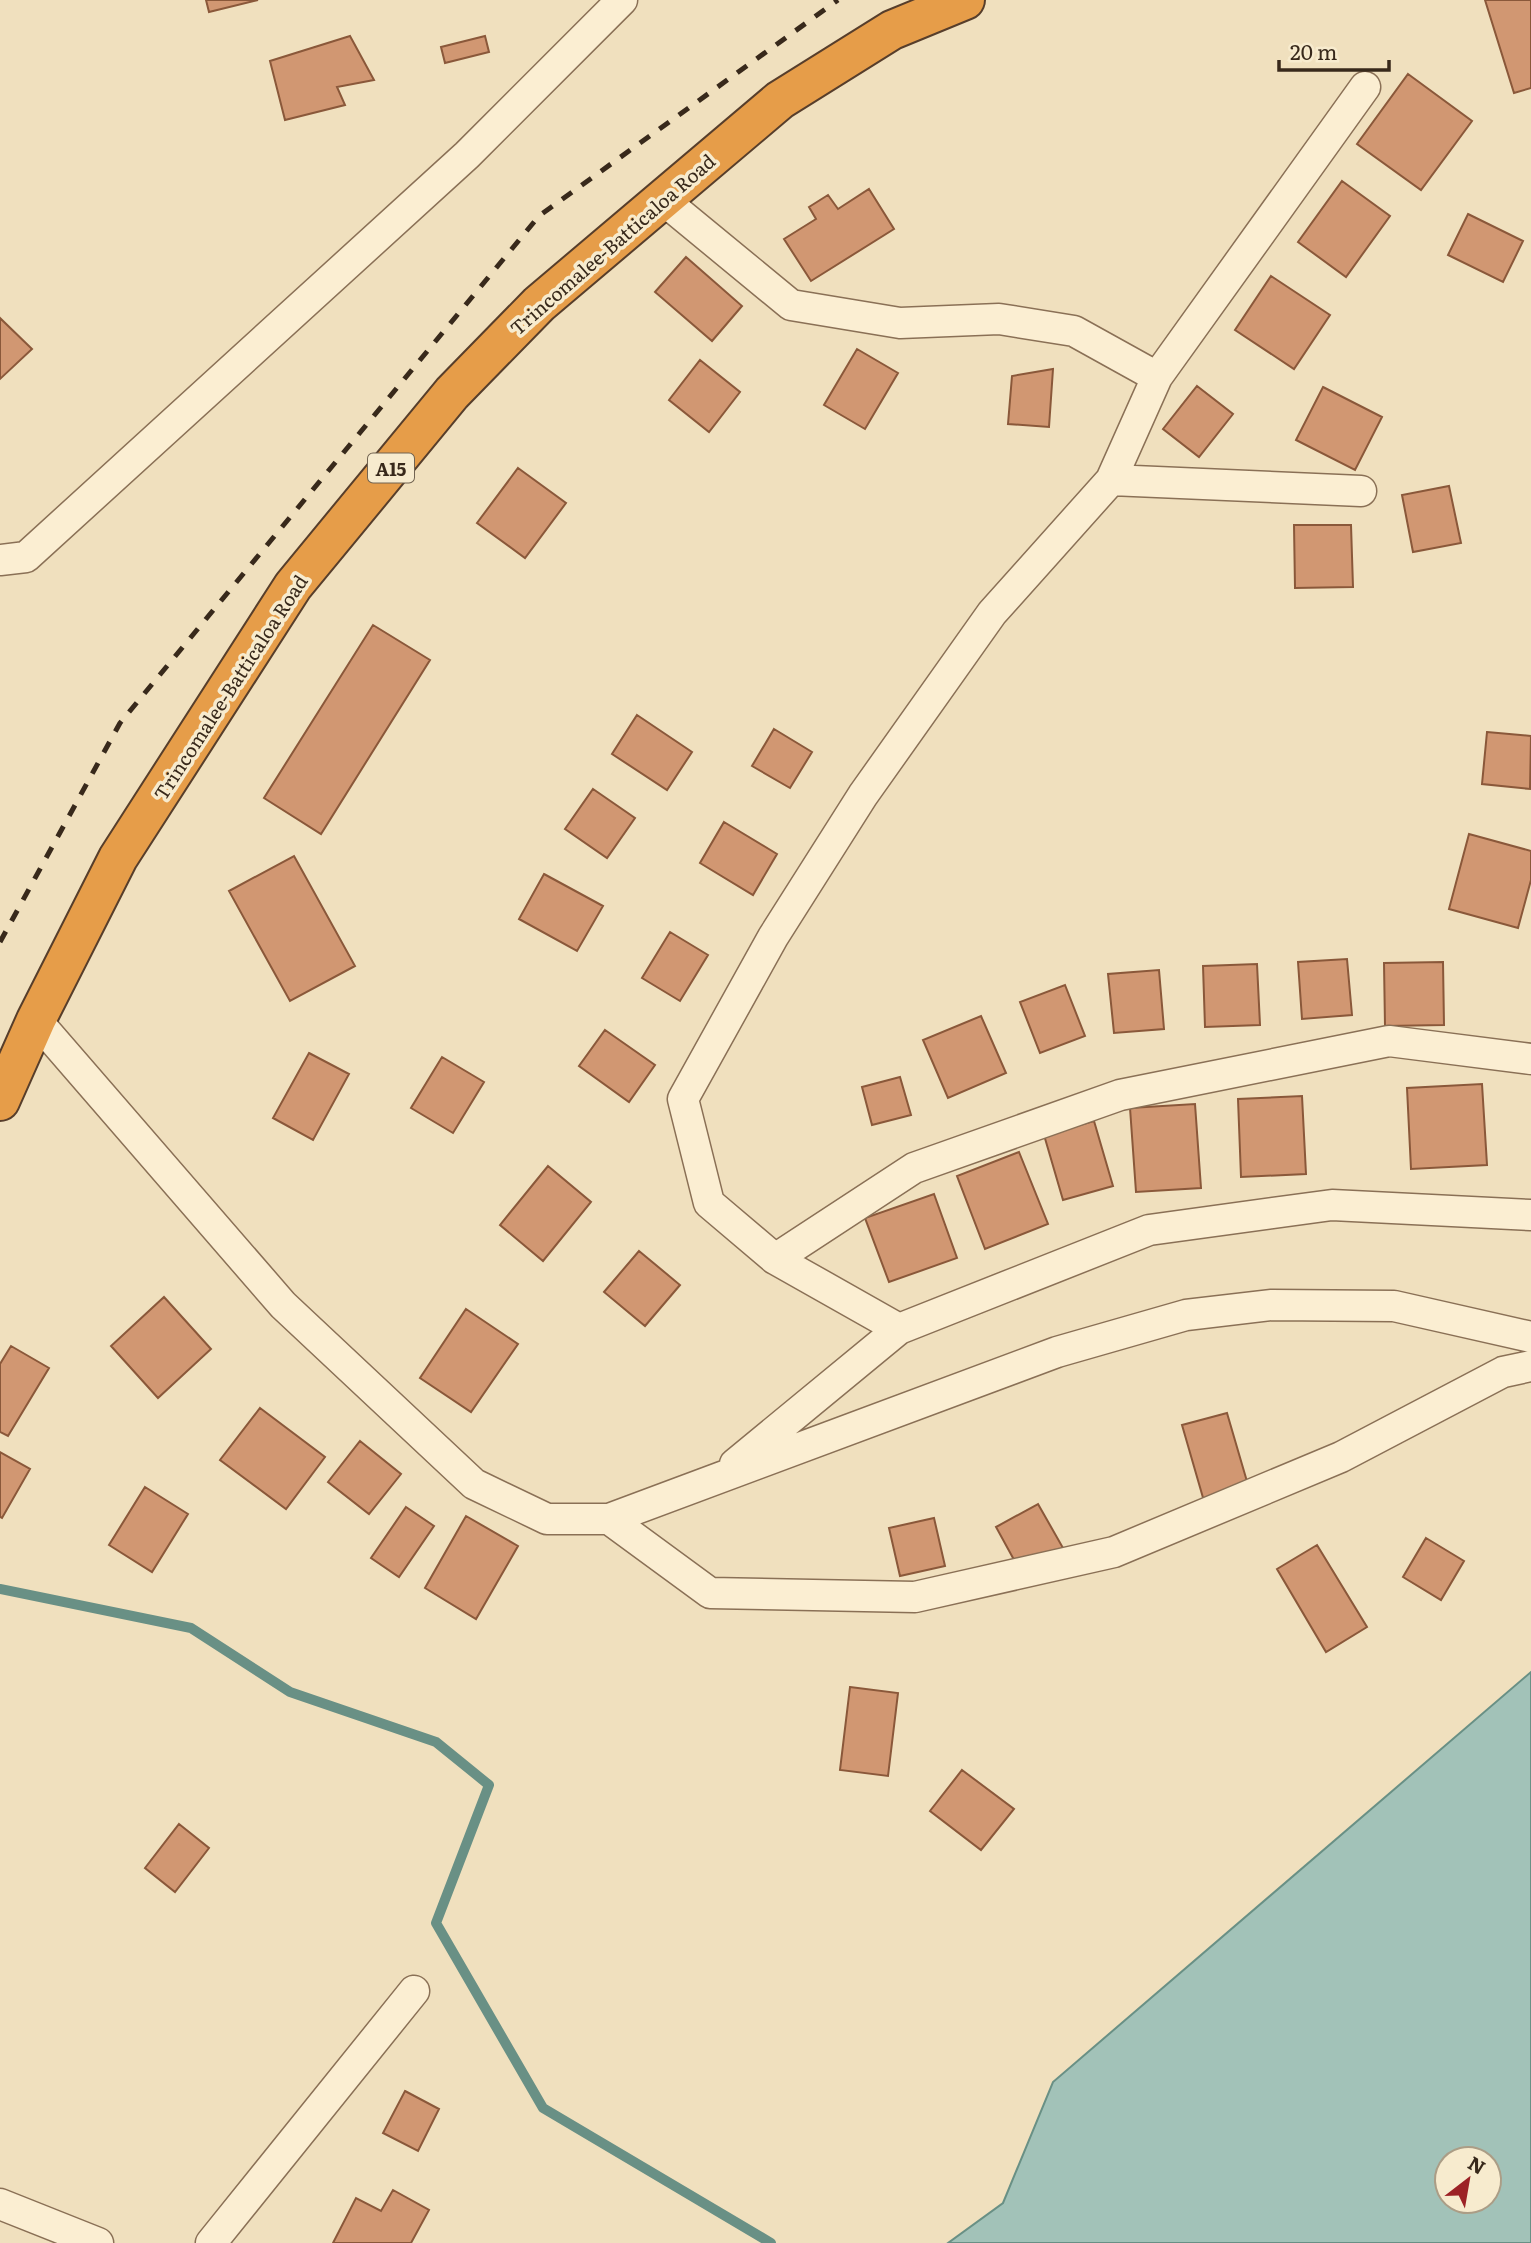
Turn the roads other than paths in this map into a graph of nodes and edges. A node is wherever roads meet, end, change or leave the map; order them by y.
1 (622, 0) edge
2 (965, 0) edge
3 (1365, 87) dead end
4 (661, 198) junction
5 (1157, 377) junction
6 (1111, 480) junction
7 (1361, 491) dead end
8 (0, 560) edge
9 (36, 1020) junction
10 (1531, 1059) edge
11 (0, 1101) edge
12 (1531, 1215) edge
13 (775, 1259) junction
14 (899, 1329) junction
15 (1531, 1337) edge
16 (1531, 1366) edge
17 (716, 1479) junction
18 (609, 1519) junction
19 (414, 1991) dead end
20 (0, 2204) edge
21 (98, 2243) edge
22 (211, 2243) edge

1 - 8 street
2 - 4 highway, Trincomalee-Batticaloa Road / A15
3 - 5 street
4 - 5 street
4 - 9 highway, Trincomalee-Batticaloa Road / A15
5 - 6 street
6 - 7 street
6 - 13 street
9 - 11 highway, Trincomalee-Batticaloa Road / A15
9 - 18 street
10 - 13 street
12 - 14 street
13 - 14 street
14 - 17 street
15 - 17 street
16 - 18 street
17 - 18 street
19 - 22 street
20 - 21 street

